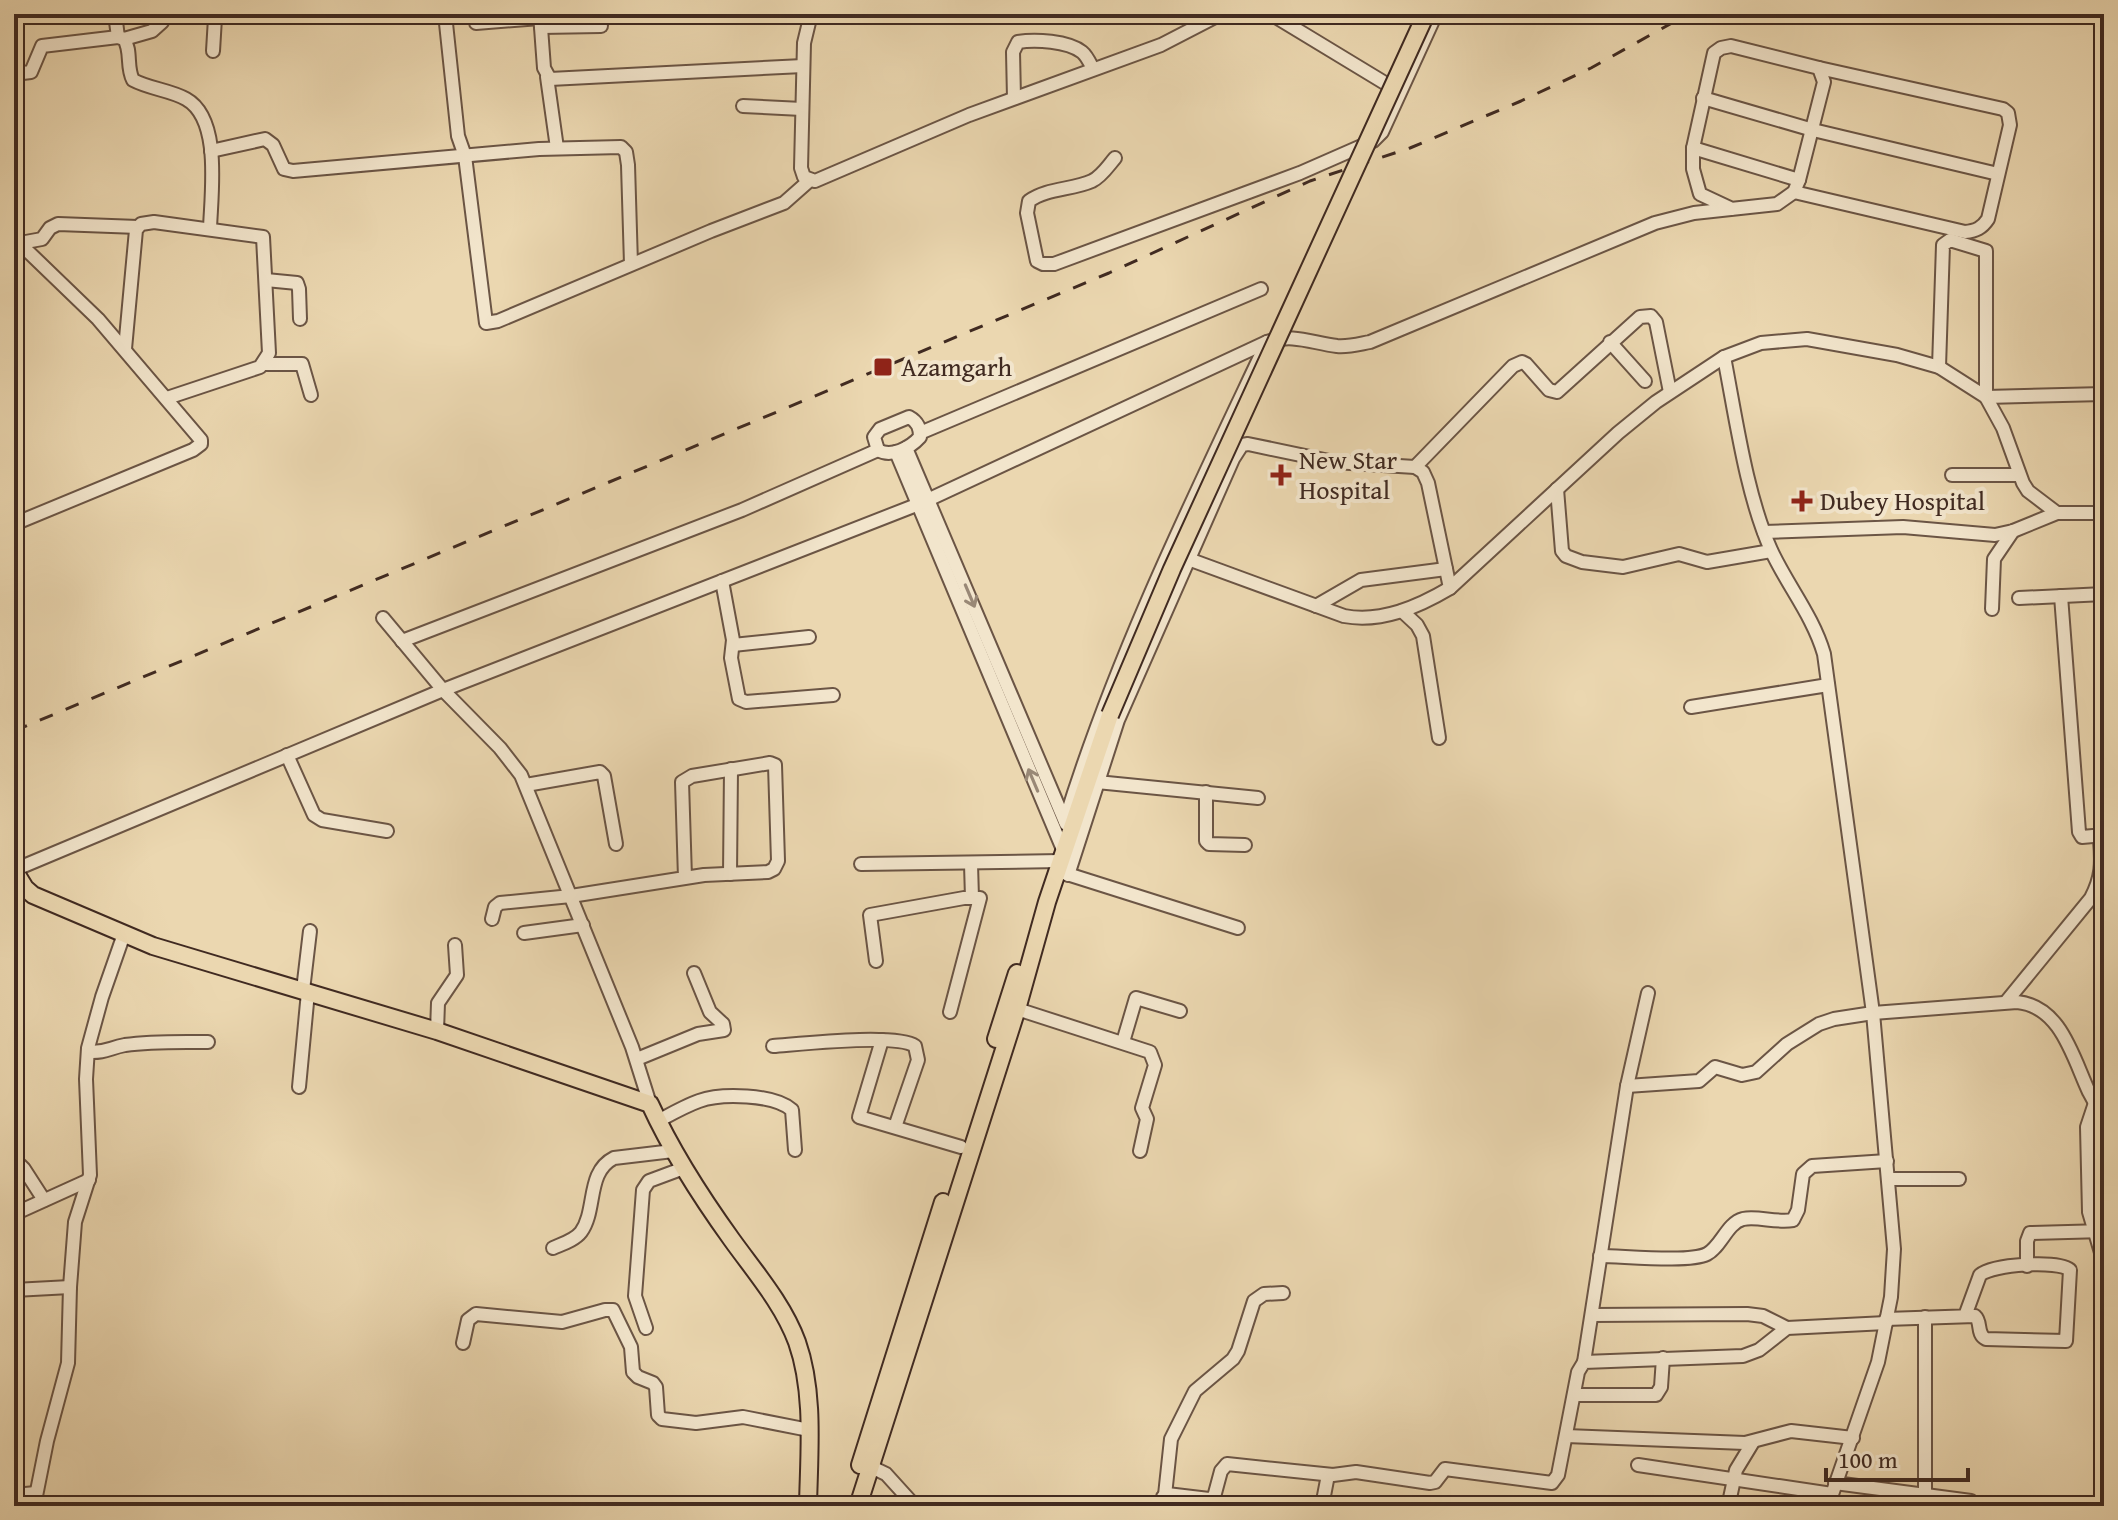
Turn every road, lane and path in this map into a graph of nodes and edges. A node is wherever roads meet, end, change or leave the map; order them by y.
1 (115, 14) edge
2 (163, 14) edge
3 (218, 14) edge
4 (445, 14) edge
5 (811, 14) edge
6 (1221, 14) edge
7 (1271, 14) edge
8 (1426, 14) edge
9 (1436, 14) edge
10 (540, 20) edge
11 (476, 23) dead end
12 (601, 26) dead end
13 (121, 38) junction
14 (213, 51) dead end
15 (803, 66) junction
16 (1819, 68) junction
17 (1093, 69) junction
18 (14, 74) edge
19 (547, 77) junction
20 (1400, 92) junction
21 (1014, 98) junction
22 (1703, 98) junction
23 (743, 106) dead end
24 (802, 109) junction
25 (1813, 130) junction
26 (557, 148) junction
27 (1693, 148) junction
28 (211, 151) junction
29 (465, 156) junction
30 (1115, 158) dead end
31 (1998, 174) junction
32 (810, 180) junction
33 (1797, 186) junction
34 (1732, 209) junction
35 (138, 227) junction
36 (210, 229) junction
37 (17, 240) edge
38 (631, 264) junction
39 (266, 280) junction
40 (1261, 289) dead end
41 (300, 319) dead end
42 (1267, 342) junction
43 (1610, 342) junction
44 (125, 349) junction
45 (1724, 357) junction
46 (264, 364) junction
47 (1939, 367) junction
48 (1645, 381) dead end
49 (1670, 392) junction
50 (2104, 394) edge
51 (311, 395) dead end
52 (1986, 397) junction
53 (167, 398) junction
54 (920, 433) junction
55 (878, 450) junction
56 (901, 450) junction
57 (1415, 467) junction
58 (1952, 475) dead end
59 (2018, 475) junction
60 (1557, 489) junction
61 (924, 501) junction
62 (2057, 513) junction
63 (2104, 513) edge
64 (14, 524) edge
65 (2013, 531) junction
66 (1764, 532) junction
67 (1771, 551) junction
68 (1191, 560) junction
69 (1446, 569) junction
70 (722, 581) junction
71 (1450, 588) junction
72 (2104, 594) edge
73 (2061, 596) junction
74 (2019, 598) dead end
75 (1316, 606) junction
76 (1992, 609) dead end
77 (1402, 611) junction
78 (383, 618) dead end
79 (809, 637) dead end
80 (402, 641) junction
81 (733, 645) junction
82 (1828, 685) junction
83 (443, 690) junction
84 (833, 695) dead end
85 (1691, 707) dead end
86 (1439, 738) dead end
87 (287, 755) junction
88 (731, 769) junction
89 (1097, 782) junction
90 (526, 785) junction
91 (1206, 792) junction
92 (1258, 798) dead end
93 (1067, 828) junction
94 (387, 831) dead end
95 (2104, 835) edge
96 (616, 844) dead end
97 (1245, 845) dead end
98 (861, 864) dead end
99 (971, 864) junction
100 (1063, 865) junction
101 (14, 870) edge
102 (730, 874) junction
103 (685, 878) junction
104 (571, 896) junction
105 (972, 898) junction
106 (1047, 902) junction
107 (492, 919) dead end
108 (583, 925) junction
109 (1238, 928) dead end
110 (310, 931) dead end
111 (524, 933) dead end
112 (124, 934) junction
113 (455, 945) dead end
114 (876, 961) dead end
115 (694, 973) dead end
116 (305, 991) junction
117 (1648, 993) dead end
118 (2006, 1002) junction
119 (1017, 1009) junction
120 (1180, 1011) dead end
121 (950, 1012) dead end
122 (1873, 1013) junction
123 (437, 1031) junction
124 (882, 1040) junction
125 (208, 1042) dead end
126 (1123, 1042) junction
127 (773, 1046) dead end
128 (88, 1052) junction
129 (637, 1059) junction
130 (1627, 1086) junction
131 (299, 1087) dead end
132 (650, 1104) junction
133 (2100, 1106) edge
134 (658, 1121) junction
135 (895, 1127) junction
136 (961, 1147) junction
137 (795, 1150) dead end
138 (673, 1151) junction
139 (1140, 1151) dead end
140 (1887, 1161) junction
141 (14, 1166) edge
142 (684, 1168) junction
143 (1889, 1179) junction
144 (1959, 1179) dead end
145 (89, 1180) junction
146 (44, 1200) junction
147 (14, 1214) edge
148 (2099, 1231) edge
149 (553, 1248) dead end
150 (1600, 1256) junction
151 (2102, 1256) edge
152 (2027, 1266) junction
153 (70, 1287) junction
154 (14, 1290) edge
155 (1283, 1293) dead end
156 (1592, 1315) junction
157 (1965, 1316) junction
158 (1925, 1317) junction
159 (1886, 1321) junction
160 (646, 1328) dead end
161 (1787, 1328) junction
162 (463, 1343) dead end
163 (1663, 1358) junction
164 (1584, 1362) junction
165 (1574, 1395) junction
166 (809, 1430) junction
167 (1566, 1436) junction
168 (1853, 1438) junction
169 (1753, 1442) junction
170 (866, 1464) junction
171 (1638, 1465) dead end
172 (1328, 1475) junction
173 (1733, 1478) junction
174 (1832, 1494) edge
175 (14, 1495) edge
176 (1925, 1495) junction
177 (1730, 1498) dead end
178 (35, 1500) edge
179 (1163, 1500) edge
180 (1971, 1501) dead end
181 (808, 1506) edge
182 (847, 1506) edge
183 (858, 1506) edge
184 (915, 1506) edge
185 (1076, 1506) edge
186 (1123, 1506) edge
187 (1322, 1506) edge

1 - 13 street
2 - 13 street
3 - 14 street
4 - 29 street
5 - 15 street
6 - 17 street
7 - 20 street
8 - 93 main road, bridge
9 - 20 street
10 - 11 street
10 - 12 street
10 - 19 street
13 - 18 street
13 - 28 street
15 - 19 street
15 - 24 street
16 - 22 street
16 - 25 street
16 - 31 street
17 - 21 street
17 - 21 street
19 - 26 street
20 - 30 street
21 - 32 street
22 - 25 street
22 - 27 street
23 - 24 street
24 - 32 street
25 - 31 street
25 - 33 street
26 - 29 street
26 - 38 street
27 - 33 street
27 - 34 street
28 - 29 street
28 - 36 street
29 - 38 street
31 - 33 street
32 - 38 street
33 - 34 street
34 - 42 street
35 - 36 street
35 - 37 street
35 - 44 street
36 - 39 street
37 - 44 street
39 - 41 street
39 - 46 street
40 - 54 street
42 - 61 street
42 - 93 street
43 - 48 street
43 - 49 street
43 - 57 street
44 - 53 street
45 - 47 street
45 - 49 street
45 - 66 street
46 - 51 street
46 - 53 street
47 - 52 street
47 - 52 street
49 - 60 street
50 - 52 street
52 - 59 street
53 - 64 street
54 - 55 street
54 - 56 street
55 - 56 street
55 - 80 street
56 - 61 street
57 - 68 street
57 - 69 street
58 - 59 street
59 - 62 street
60 - 67 street
60 - 71 street
61 - 70 street
61 -> 93 street
100 -> 61 street
62 - 63 street
62 - 65 street
65 - 66 street
65 - 76 street
66 - 67 street
67 - 82 street
68 - 75 street
68 - 89 street
69 - 71 street
69 - 75 street
70 - 81 street
70 - 83 street
71 - 77 street
72 - 73 street
73 - 74 street
73 - 95 street
75 - 77 street
77 - 86 street
78 - 80 street
79 - 81 street
80 - 83 street
81 - 84 street
82 - 85 street
82 - 122 street
83 - 87 street
83 - 90 street
87 - 94 street
87 - 101 street
88 - 102 street
88 - 102 street
88 - 103 street
89 - 91 street
89 - 100 street
90 - 96 street
90 - 104 street
91 - 92 street
91 - 97 street
93 - 100 main road
95 - 118 street
98 - 99 street
99 - 100 street
99 - 105 street
100 - 106 main road
100 - 109 street
101 - 112 main road
102 - 103 street
103 - 104 street
104 - 107 street
104 - 108 street
105 - 114 street
105 - 121 street
106 - 119 main road
106 - 136 main road
108 - 111 street
108 - 129 street
110 - 116 street
112 - 116 main road
112 - 128 street
113 - 123 street
115 - 129 street
116 - 123 main road
116 - 131 street
117 - 130 street
118 - 122 street
118 - 133 street
119 - 126 street
119 - 170 main road
120 - 126 street
122 - 130 street
122 - 140 street
123 - 132 main road
124 - 127 street
124 - 135 street
124 - 135 street
125 - 128 street
126 - 139 street
128 - 145 street
129 - 132 street
130 - 150 street
132 - 134 main road
133 - 148 street
134 - 137 street
134 - 138 main road
135 - 136 street
136 - 170 main road
138 - 142 main road
138 - 149 street
140 - 143 street
140 - 150 street
141 - 146 street
142 - 160 street
142 - 166 main road
143 - 144 street
143 - 159 street
145 - 146 street
145 - 153 street
146 - 147 street
148 - 151 street
148 - 152 street
150 - 156 street
152 - 157 street
152 - 157 street
153 - 154 street
153 - 178 street
155 - 179 street
156 - 161 street
156 - 164 street
157 - 158 street
158 - 159 street
158 - 176 street
159 - 161 street
159 - 168 street
161 - 163 street
162 - 166 street
163 - 164 street
163 - 165 street
164 - 165 street
165 - 167 street
166 - 181 main road
167 - 169 street
167 - 172 street
168 - 169 street
168 - 174 street
169 - 173 street
170 - 182 main road
170 - 183 main road
170 - 184 street
171 - 173 street
172 - 179 street
172 - 187 street
173 - 174 street
173 - 177 street
174 - 176 street
175 - 178 street
176 - 180 street
185 - 186 street

